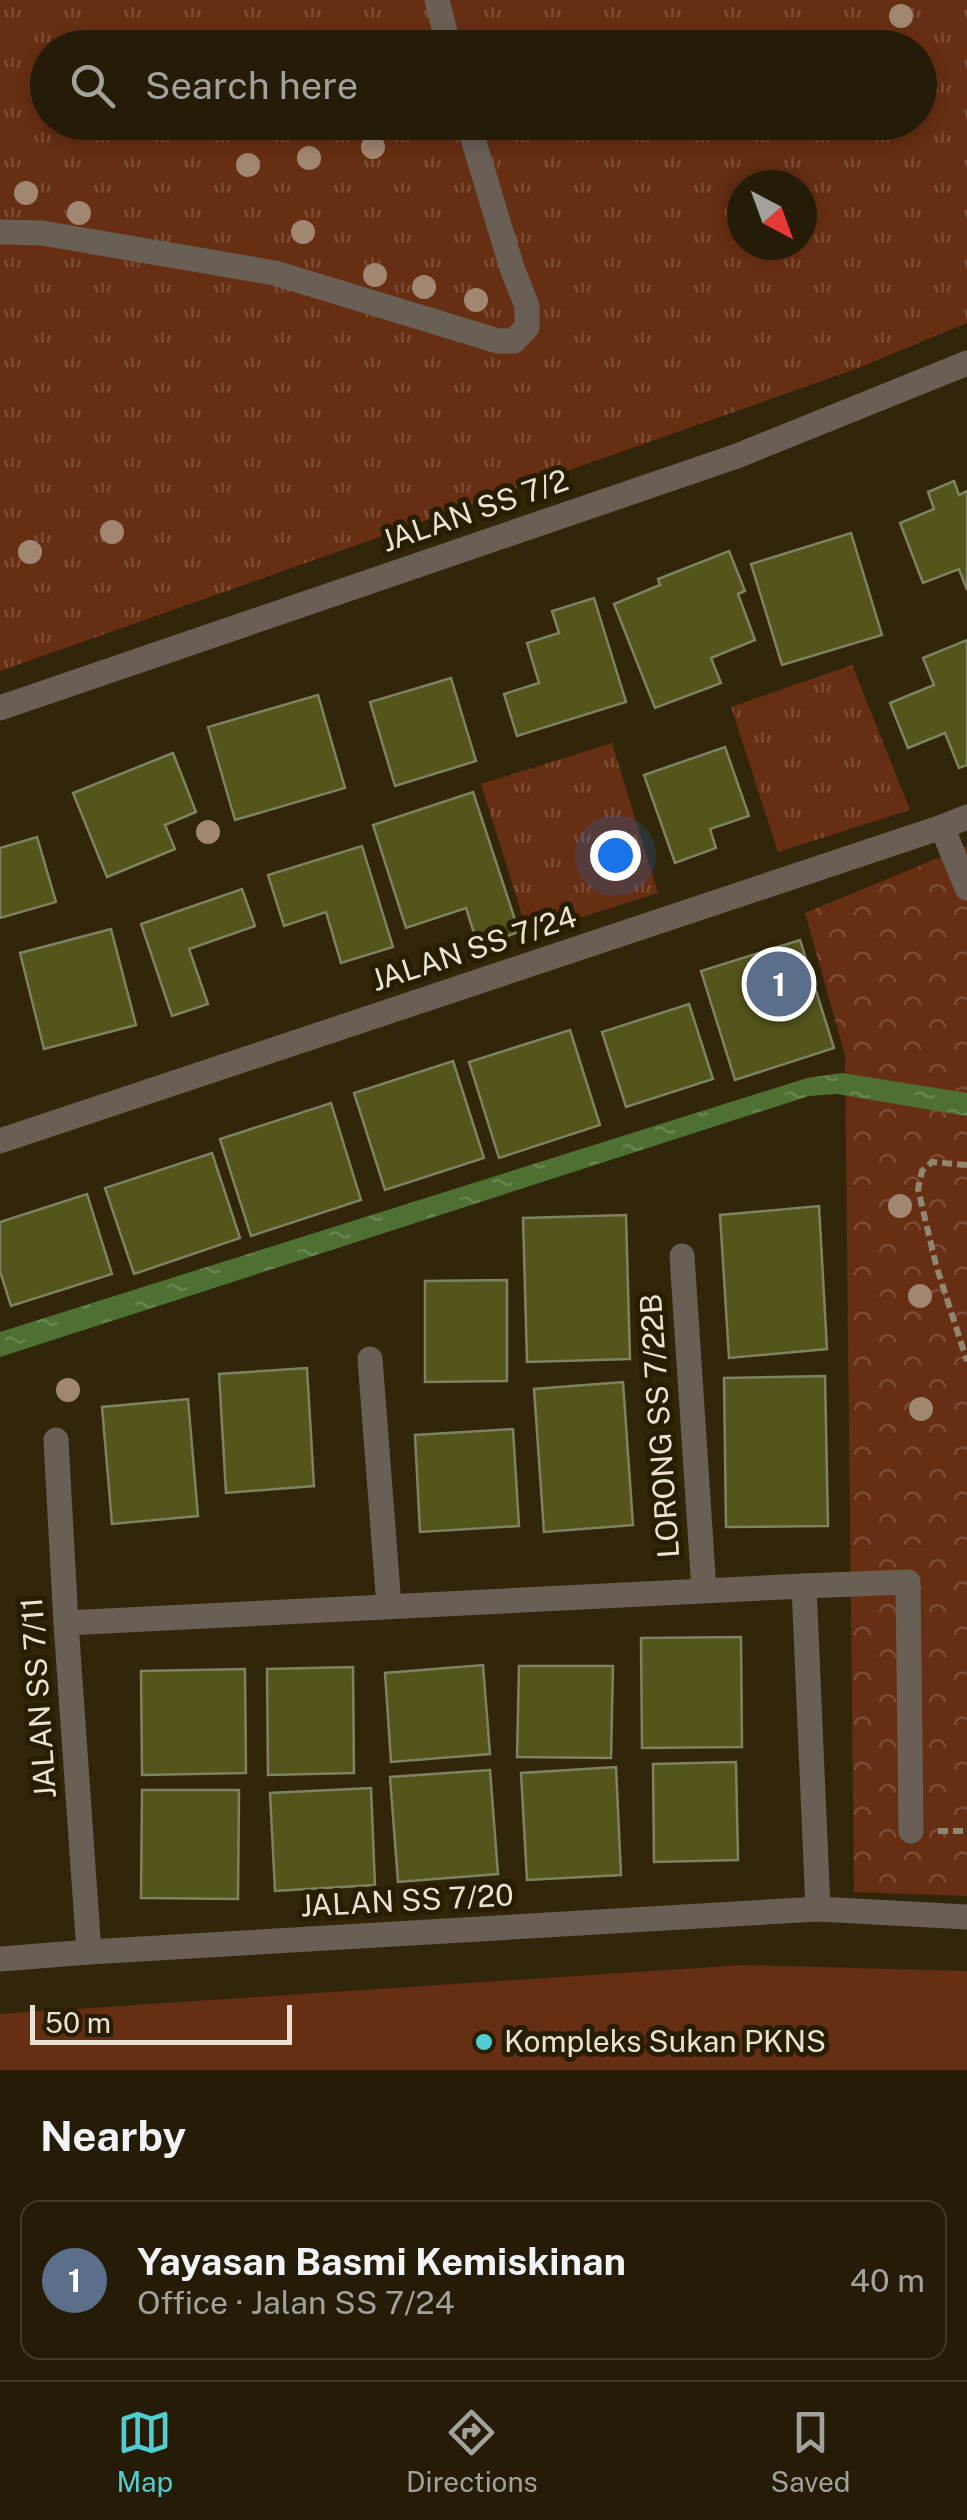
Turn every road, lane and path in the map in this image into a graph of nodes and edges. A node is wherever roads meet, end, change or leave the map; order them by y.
1 (437, 0) edge
2 (444, 30) edge
3 (473, 140) edge
4 (0, 232) edge
5 (967, 363) edge
6 (0, 708) edge
7 (967, 816) edge
8 (942, 827) junction
9 (967, 888) edge
10 (0, 1141) edge
11 (967, 1166) edge
12 (682, 1256) dead end
13 (370, 1359) dead end
14 (967, 1361) edge
15 (56, 1440) dead end
16 (804, 1586) junction
17 (704, 1590) junction
18 (390, 1606) junction
19 (66, 1623) junction
20 (911, 1831) dead end
21 (818, 1909) junction
22 (967, 1917) edge
23 (89, 1952) junction
24 (0, 1959) edge

1 - 2 street
3 - 4 street
5 - 6 street, JALAN SS 7/2
7 - 8 street, JALAN SS 7/24
8 - 9 street
8 - 10 street, JALAN SS 7/24
11 - 14 path
12 - 17 street, LORONG SS 7/22B
13 - 18 street
15 - 19 street, JALAN SS 7/11
16 - 17 street
16 - 20 street
16 - 21 street
17 - 18 street
18 - 19 street
19 - 23 street, JALAN SS 7/11
21 - 22 street, JALAN SS 7/20
21 - 23 street, JALAN SS 7/20
23 - 24 street, JALAN SS 7/20

